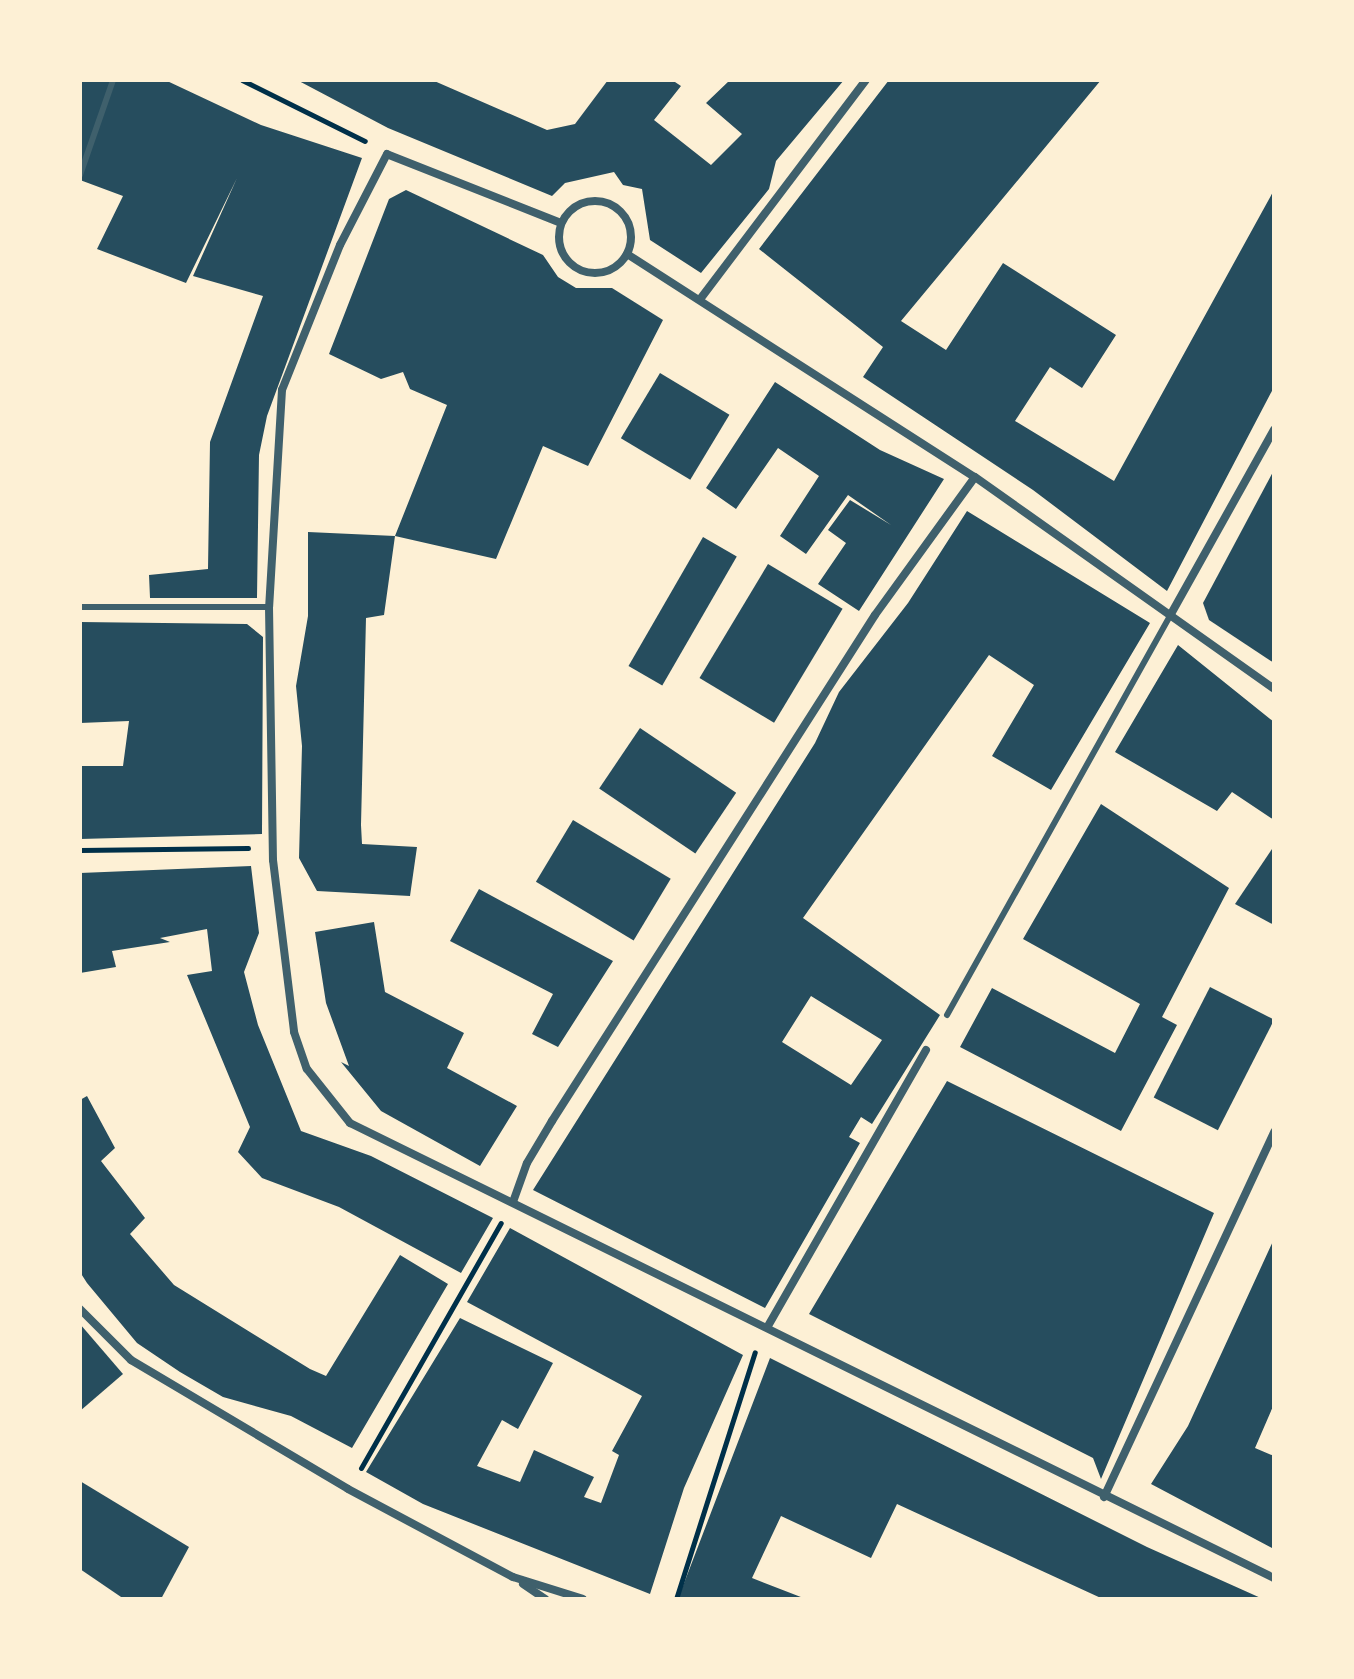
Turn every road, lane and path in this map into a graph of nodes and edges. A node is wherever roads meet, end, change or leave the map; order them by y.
1 (113, 80) edge
2 (242, 80) edge
3 (866, 80) edge
4 (387, 154) junction
5 (80, 175) edge
6 (561, 223) junction
7 (627, 254) junction
8 (701, 298) junction
9 (1274, 430) edge
10 (975, 477) junction
11 (80, 607) edge
12 (269, 607) junction
13 (1171, 614) junction
14 (1274, 689) edge
15 (273, 847) junction
16 (80, 850) edge
17 (947, 1015) dead end
18 (926, 1050) dead end
19 (1274, 1132) edge
20 (513, 1202) junction
21 (80, 1309) edge
22 (768, 1326) junction
23 (348, 1489) junction
24 (1104, 1497) junction
25 (513, 1577) junction
26 (1274, 1578) edge
27 (545, 1599) edge
28 (583, 1599) edge
29 (676, 1599) edge

1 - 5 lane
2 - 4 path
3 - 8 street
4 - 6 street
4 - 12 street
6 - 7 street
6 - 7 street
7 - 8 street
8 - 10 street
9 - 13 street
10 - 13 street
10 - 20 street
11 - 12 lane
12 - 15 street
13 - 14 street
13 - 17 lane
15 - 16 path
15 - 20 street
18 - 22 street
19 - 24 street
20 - 22 street
20 - 23 path
21 - 23 street
22 - 24 street
22 - 29 path
23 - 25 street
24 - 26 street
25 - 27 street
25 - 28 street

